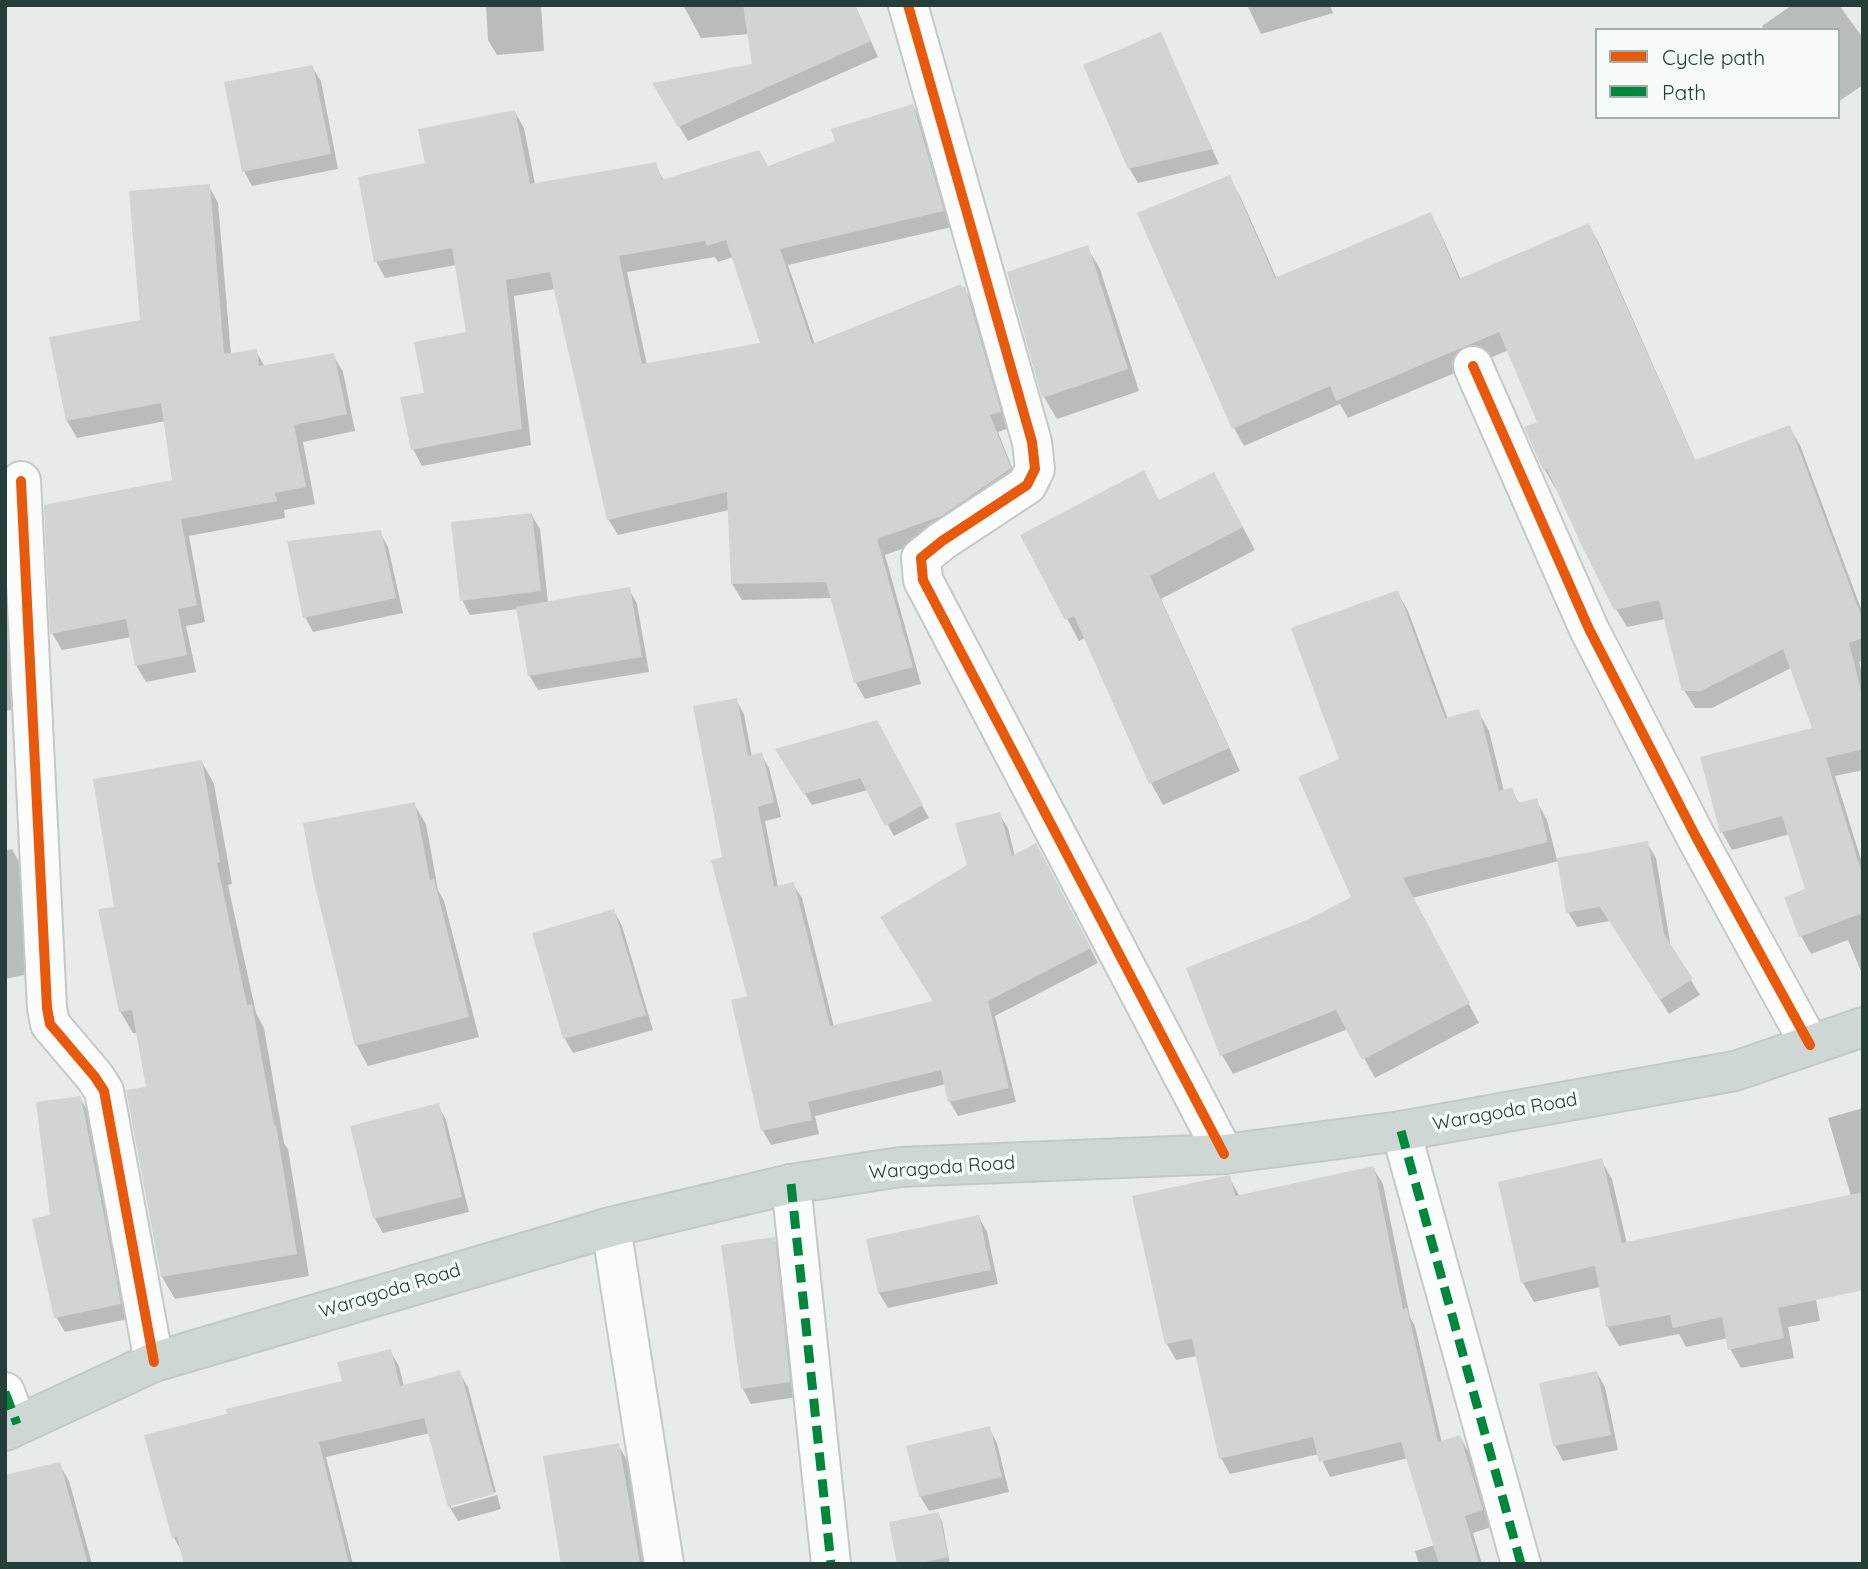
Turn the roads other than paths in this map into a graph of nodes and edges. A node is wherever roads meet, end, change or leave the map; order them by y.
1 (908, 5) edge
2 (1473, 366) dead end
3 (21, 481) dead end
4 (1863, 1027) edge
5 (1810, 1045) junction
6 (1401, 1131) junction
7 (1224, 1154) junction
8 (791, 1184) junction
9 (611, 1227) junction
10 (154, 1362) junction
11 (9, 1416) edge
12 (664, 1564) edge
13 (831, 1564) edge
14 (1521, 1564) edge

1 - 7 street
2 - 5 street
3 - 10 street
4 - 5 main road, Waragoda Road
5 - 6 main road, Waragoda Road
6 - 7 main road, Waragoda Road
6 - 14 street
7 - 8 main road, Waragoda Road
8 - 9 main road, Waragoda Road
8 - 13 street
9 - 10 main road, Waragoda Road
9 - 12 street
10 - 11 main road, Waragoda Road

